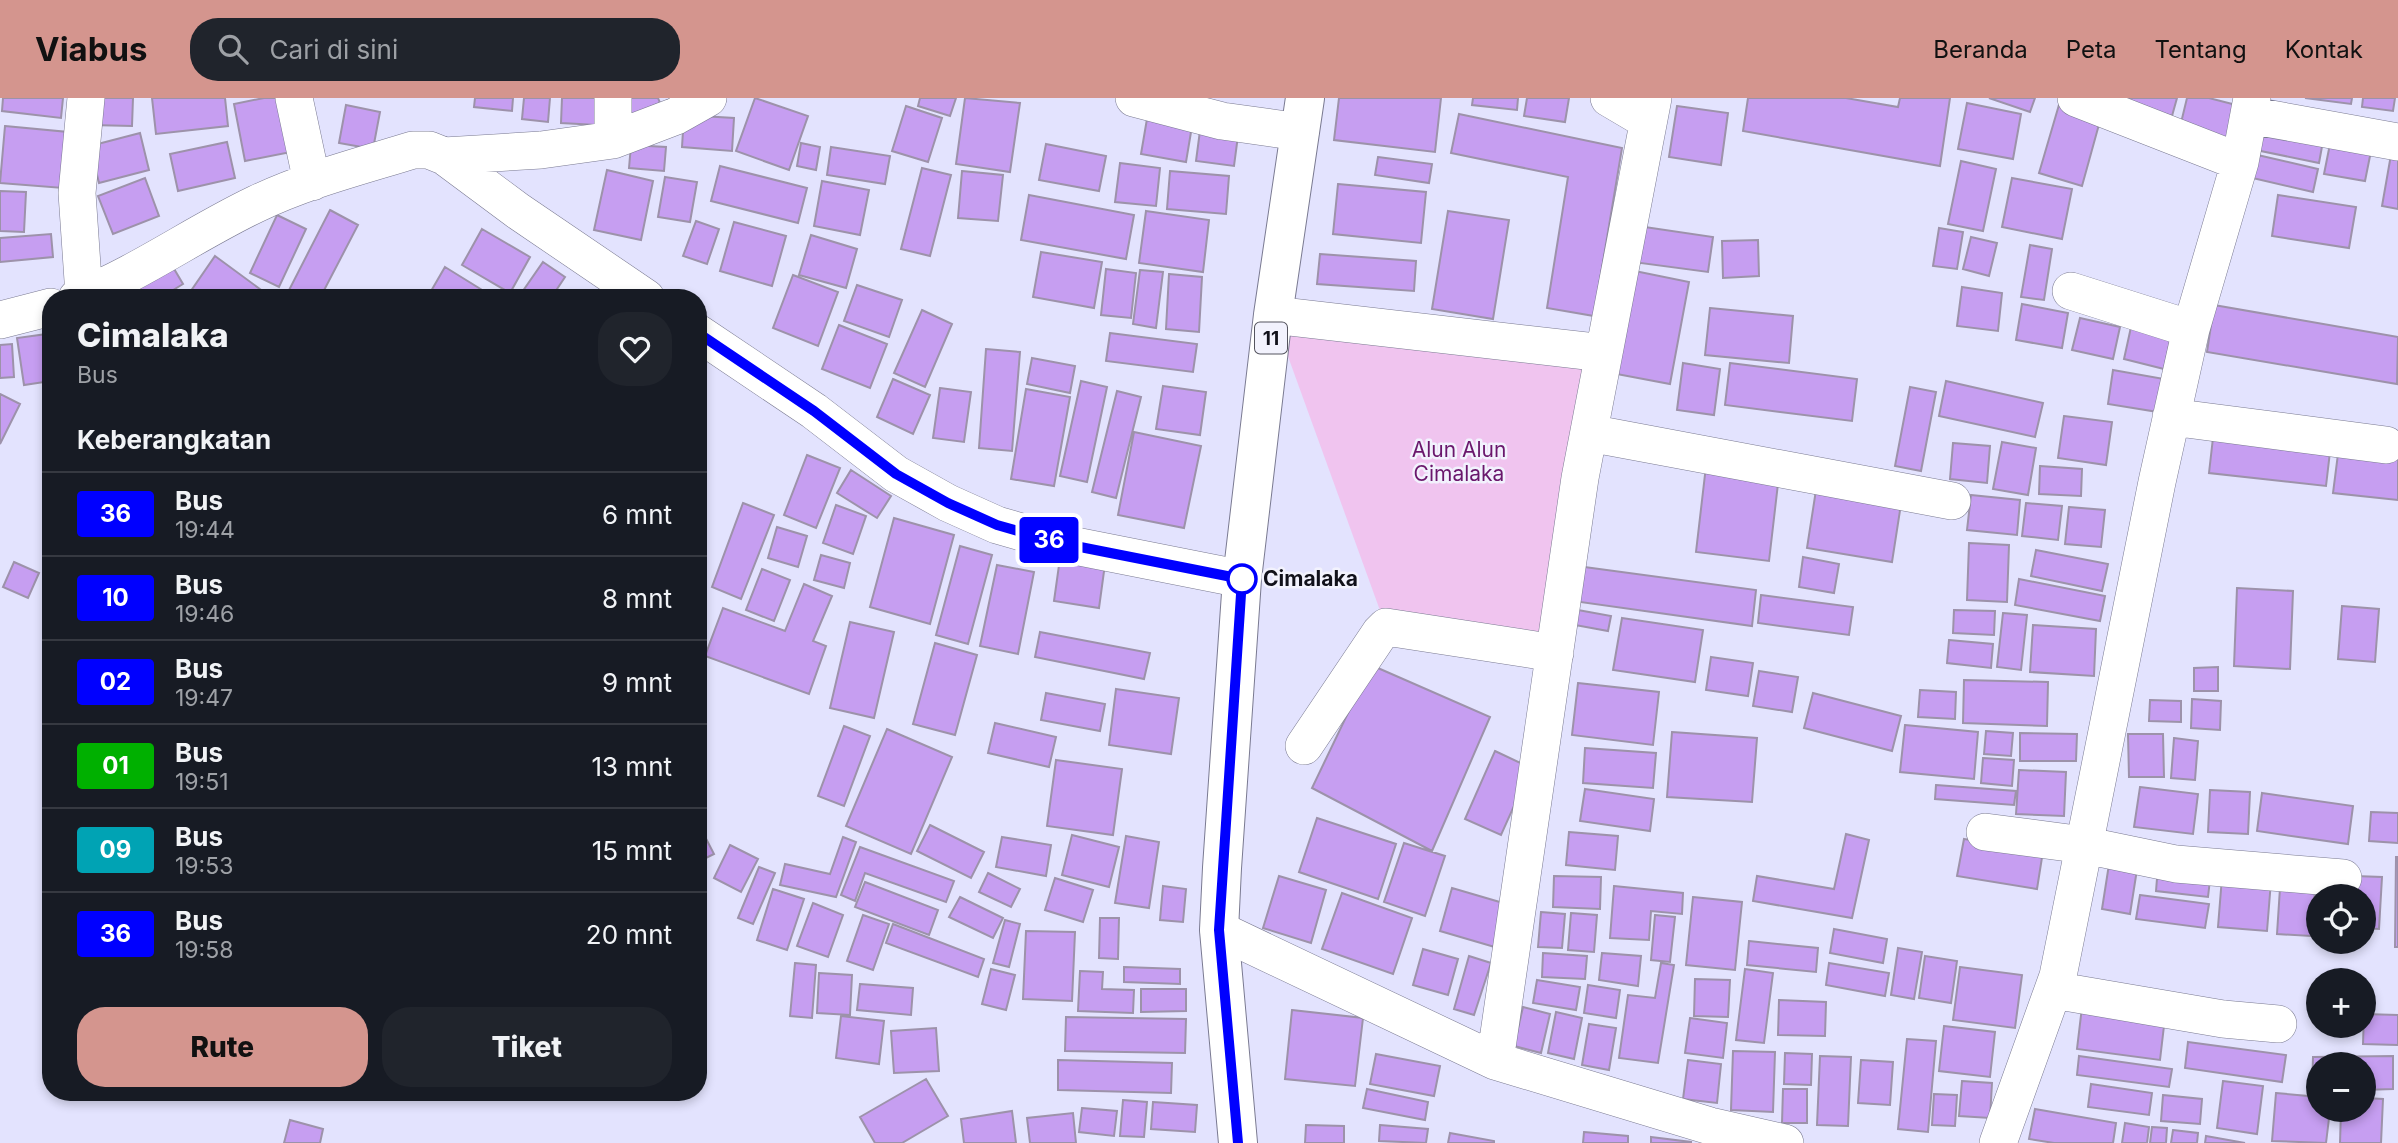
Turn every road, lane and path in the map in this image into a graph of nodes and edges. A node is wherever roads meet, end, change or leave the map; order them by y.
1 (86, 98) edge
2 (294, 98) edge
3 (613, 98) edge
4 (708, 98) edge
5 (1133, 98) edge
6 (1609, 98) edge
7 (2076, 98) edge
8 (2251, 106) edge
9 (1651, 110) edge
10 (1302, 115) edge
11 (613, 140) junction
12 (2398, 142) edge
13 (2240, 162) junction
14 (459, 167) junction
15 (312, 182) junction
16 (71, 289) edge
17 (96, 289) edge
18 (633, 289) edge
19 (2071, 291) dead end
20 (42, 308) edge
21 (1273, 315) junction
22 (0, 320) edge
23 (2190, 329) junction
24 (707, 339) edge
25 (1604, 353) junction
26 (2171, 417) junction
27 (1589, 433) junction
28 (2386, 445) dead end
29 (1952, 501) dead end
30 (1242, 579) junction
31 (1555, 653) junction
32 (1304, 746) dead end
33 (1985, 832) dead end
34 (2084, 845) junction
35 (2343, 877) dead end
36 (1219, 930) junction
37 (2053, 990) junction
38 (2278, 1024) dead end
39 (1495, 1061) junction
40 (1238, 1143) edge
41 (1785, 1143) edge
42 (1998, 1143) edge

1 - 16 street
2 - 15 street
3 - 11 street
4 - 11 street
5 - 10 street
6 - 9 street
7 - 13 street
8 - 12 street
8 - 13 street
9 - 25 street
10 - 21 highway, 11
11 - 14 street
13 - 23 street
14 - 15 street
14 - 18 street
15 - 17 street
19 - 23 street
20 - 22 street
21 - 25 street
21 - 30 highway, 11
23 - 26 street
24 - 30 street
25 - 27 street
26 - 28 street
26 - 34 street
27 - 29 street
27 - 31 street
30 - 36 highway, 11
31 - 32 street
31 - 39 street
33 - 34 street
34 - 35 street
34 - 37 street
36 - 39 street
36 - 40 highway, 11
37 - 38 street
37 - 42 street
39 - 41 street

